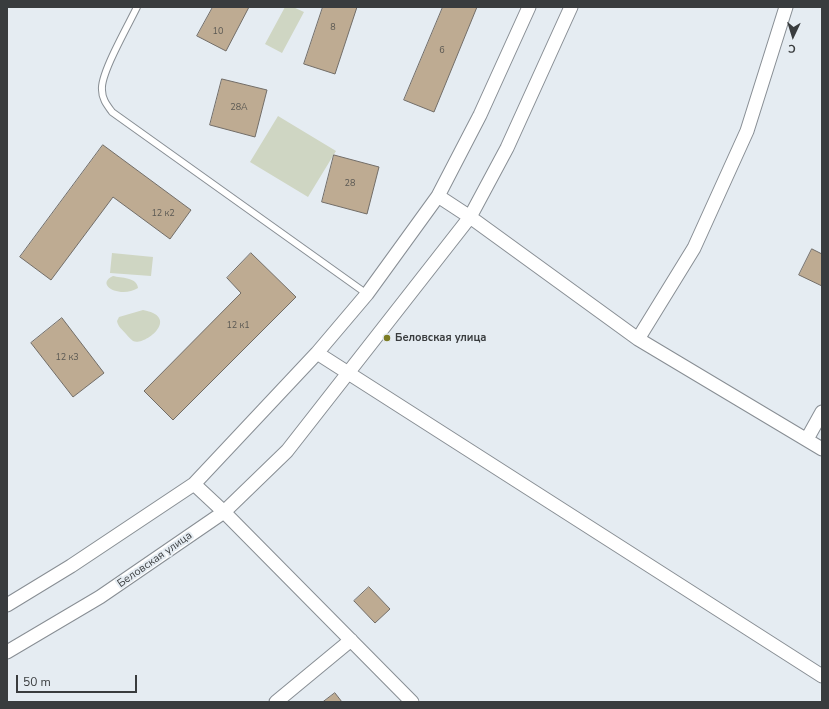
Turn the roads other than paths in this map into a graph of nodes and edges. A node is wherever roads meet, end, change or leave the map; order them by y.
1 (138, 7) edge
2 (529, 7) edge
3 (571, 7) edge
4 (786, 7) edge
5 (438, 196) junction
6 (470, 217) junction
7 (367, 294) junction
8 (638, 339) junction
9 (317, 353) junction
10 (348, 374) junction
11 (822, 412) edge
12 (807, 439) junction
13 (822, 449) edge
14 (194, 484) junction
15 (224, 512) junction
16 (7, 605) edge
17 (351, 640) junction
18 (7, 652) edge
19 (822, 676) edge
20 (276, 702) edge
21 (412, 702) edge

1 - 7 lane
2 - 5 street
3 - 6 street, Беловская улица
4 - 8 street
5 - 6 street
5 - 7 street
6 - 8 street
6 - 10 street, Беловская улица
7 - 9 street
8 - 12 street
9 - 10 street
9 - 14 street
10 - 15 street, Беловская улица
10 - 19 street
11 - 12 street
12 - 13 street
14 - 15 street
14 - 16 street
15 - 17 street
15 - 18 street, Беловская улица
17 - 20 street
17 - 21 street

